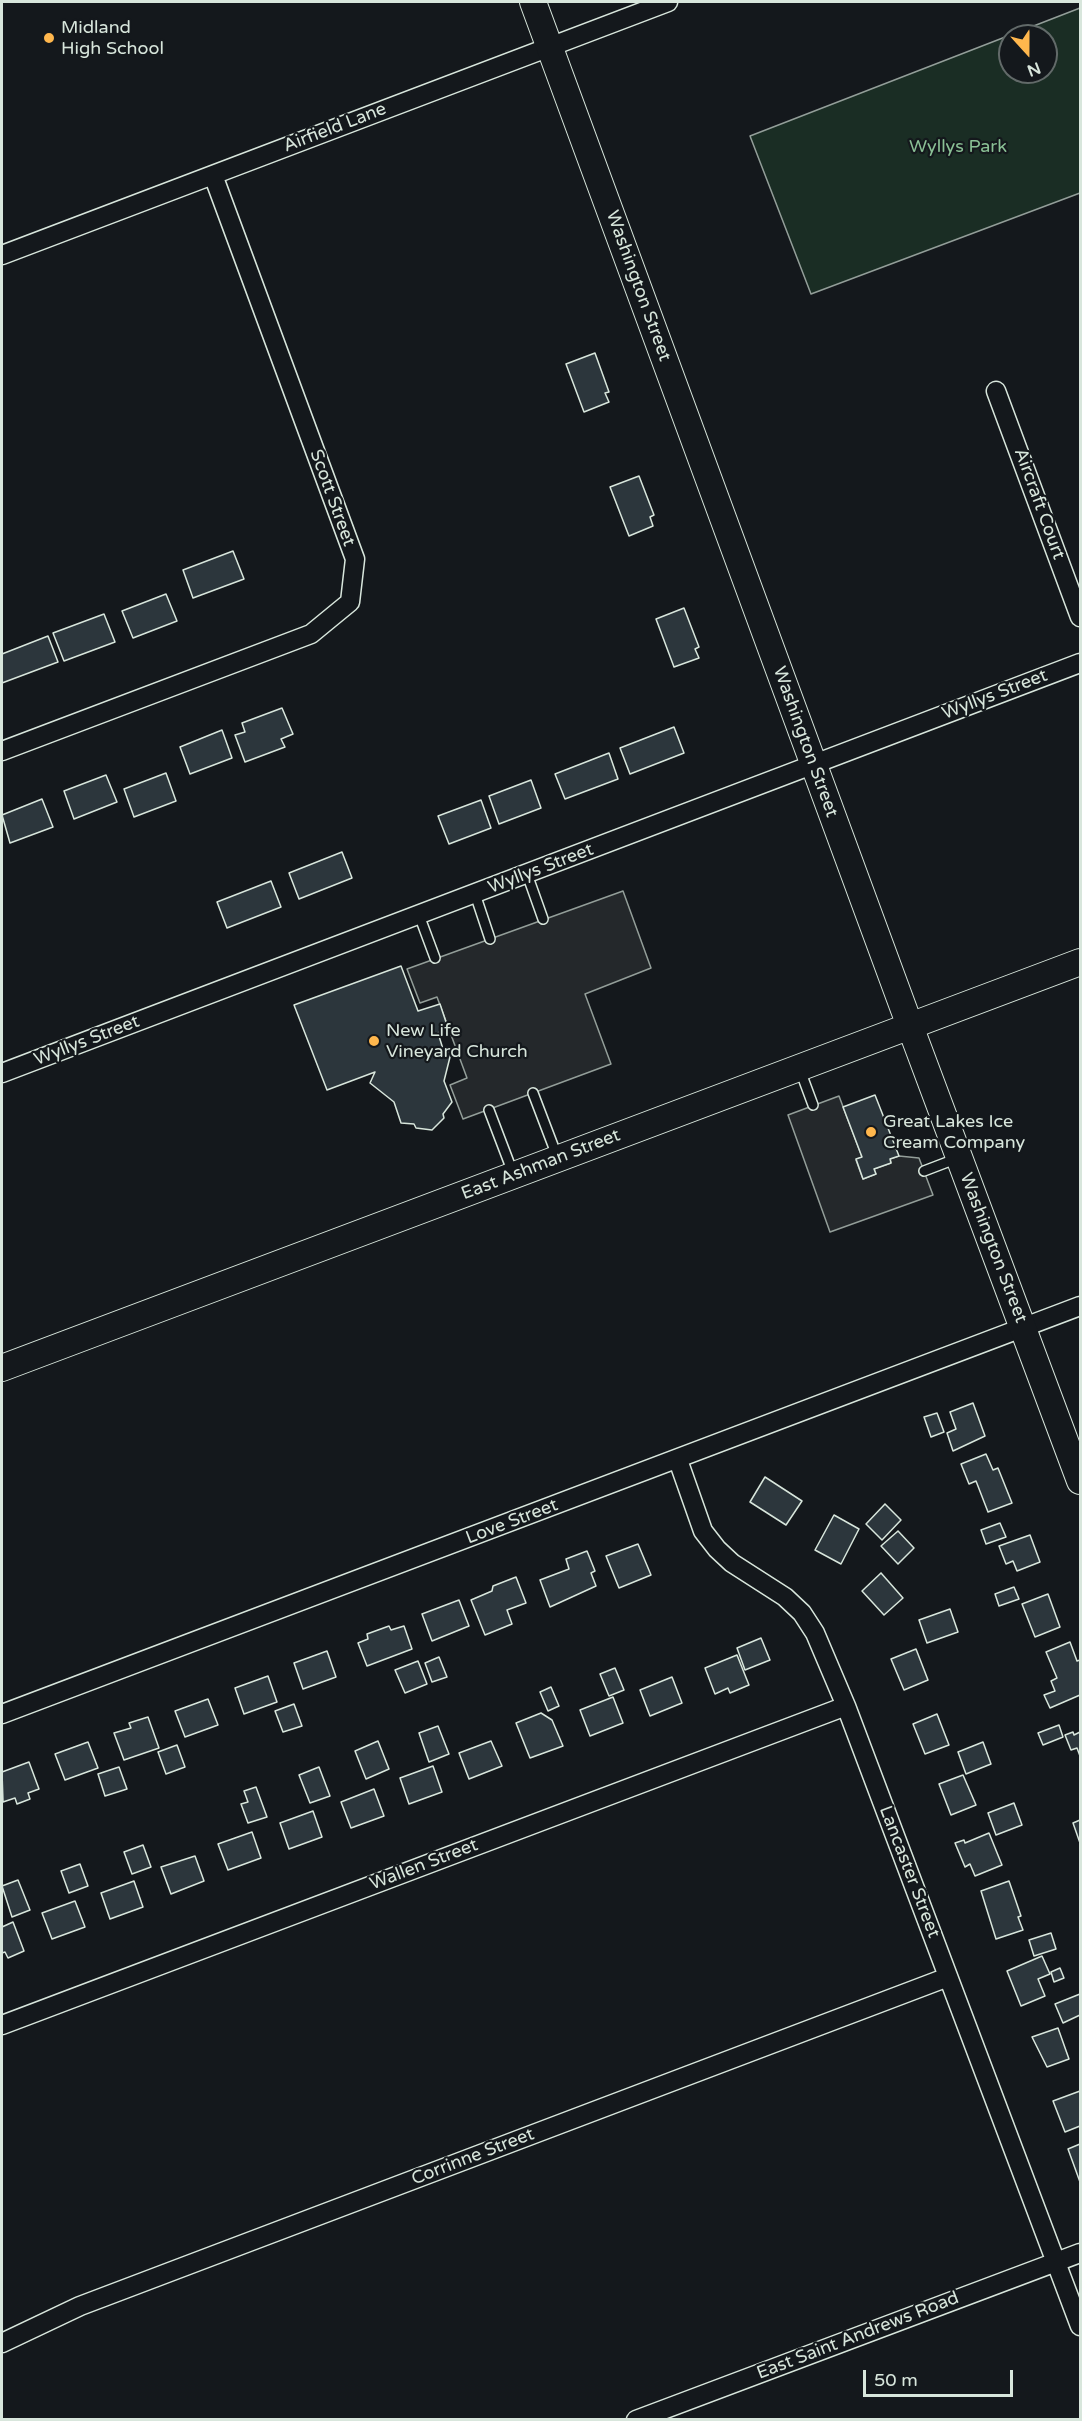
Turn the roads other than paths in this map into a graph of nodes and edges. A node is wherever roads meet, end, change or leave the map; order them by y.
1 (533, 2) edge
2 (668, 2) edge
3 (549, 46) junction
4 (213, 175) junction
5 (2, 255) edge
6 (996, 391) dead end
7 (1080, 617) edge
8 (1080, 663) edge
9 (2, 751) edge
10 (814, 765) junction
11 (527, 874) junction
12 (475, 894) junction
13 (419, 915) junction
14 (543, 919) dead end
15 (490, 939) dead end
16 (435, 958) dead end
17 (1080, 962) edge
18 (910, 1026) junction
19 (799, 1068) junction
20 (2, 1072) edge
21 (533, 1093) dead end
22 (813, 1105) dead end
23 (489, 1110) dead end
24 (959, 1158) junction
25 (558, 1159) junction
26 (924, 1171) dead end
27 (514, 1175) junction
28 (1080, 1306) edge
29 (1023, 1329) junction
30 (2, 1368) edge
31 (678, 1460) junction
32 (1080, 1481) edge
33 (846, 1706) junction
34 (2, 1714) edge
35 (948, 1977) junction
36 (2, 2025) edge
37 (1080, 2253) edge
38 (1056, 2262) junction
39 (1080, 2326) edge
40 (2, 2343) edge
41 (636, 2420) edge

1 - 3 street, Washington Street
2 - 3 street, Airfield Lane
3 - 4 street, Airfield Lane
3 - 10 street, Washington Street
4 - 5 street, Airfield Lane
4 - 9 street, Scott Street
6 - 7 street, Aircraft Court
8 - 10 street, Wyllys Street
10 - 11 street, Wyllys Street
10 - 18 street, Washington Street
11 - 12 street, Wyllys Street
11 - 14 lane
12 - 13 street, Wyllys Street
12 - 15 lane
13 - 16 lane
13 - 20 street, Wyllys Street
17 - 18 street, East Ashman Street
18 - 19 street, East Ashman Street
18 - 24 street, Washington Street
19 - 22 lane
19 - 25 street, East Ashman Street
21 - 25 lane
23 - 27 lane
24 - 26 lane
24 - 29 street, Washington Street
25 - 27 street, East Ashman Street
27 - 30 street, East Ashman Street
28 - 29 street, Love Street
29 - 31 street, Love Street
29 - 32 street, Washington Street
31 - 33 street, Lancaster Street
31 - 34 street, Love Street
33 - 35 street, Lancaster Street
33 - 36 street, Wallen Street
35 - 38 street, Lancaster Street
35 - 40 street, Corrinne Street
37 - 38 street, East Saint Andrews Road
38 - 39 street, Lancaster Street
38 - 41 street, East Saint Andrews Road

